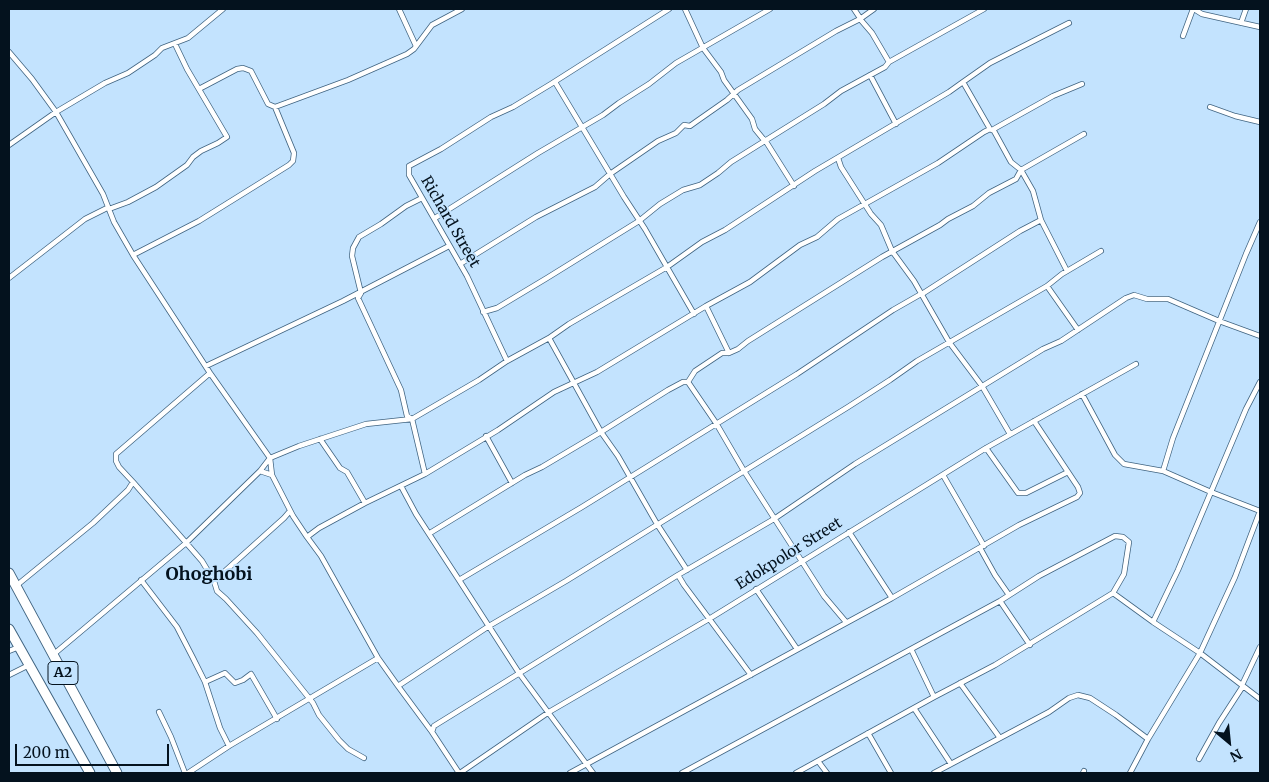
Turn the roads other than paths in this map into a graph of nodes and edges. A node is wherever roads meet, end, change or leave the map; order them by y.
1 (223, 9) edge
2 (399, 9) edge
3 (462, 9) edge
4 (669, 9) edge
5 (684, 9) edge
6 (770, 9) edge
7 (854, 9) edge
8 (874, 9) edge
9 (984, 9) edge
10 (1193, 9) edge
11 (1246, 9) edge
12 (860, 18) junction
13 (1241, 23) junction
14 (1070, 24) dead end
15 (1260, 28) edge
16 (1183, 36) dead end
17 (175, 44) junction
18 (416, 46) junction
19 (703, 48) junction
20 (9, 52) edge
21 (889, 62) junction
22 (870, 75) junction
23 (555, 82) junction
24 (963, 82) junction
25 (1082, 84) dead end
26 (199, 90) junction
27 (734, 94) junction
28 (275, 107) junction
29 (1210, 107) dead end
30 (56, 112) junction
31 (1260, 122) edge
32 (896, 124) junction
33 (582, 128) junction
34 (991, 129) junction
35 (1084, 134) dead end
36 (764, 140) junction
37 (9, 145) edge
38 (838, 158) junction
39 (1021, 170) junction
40 (610, 174) junction
41 (794, 186) junction
42 (422, 198) junction
43 (866, 204) junction
44 (108, 209) junction
45 (435, 218) junction
46 (1041, 220) junction
47 (639, 221) junction
48 (1260, 222) edge
49 (449, 246) junction
50 (892, 251) junction
51 (1100, 251) dead end
52 (133, 255) junction
53 (460, 264) junction
54 (666, 267) junction
55 (1067, 271) junction
56 (9, 278) edge
57 (1047, 286) junction
58 (361, 292) junction
59 (922, 294) junction
60 (706, 306) junction
61 (483, 312) junction
62 (694, 314) junction
63 (1219, 321) junction
64 (1078, 330) junction
65 (1260, 336) edge
66 (549, 338) junction
67 (949, 342) junction
68 (729, 353) junction
69 (507, 361) junction
70 (1136, 364) dead end
71 (206, 366) junction
72 (210, 373) junction
73 (688, 382) junction
74 (1260, 382) edge
75 (574, 384) junction
76 (982, 386) junction
77 (1082, 394) junction
78 (412, 419) junction
79 (1034, 421) junction
80 (716, 423) junction
81 (601, 432) junction
82 (1010, 434) junction
83 (486, 436) junction
84 (320, 440) junction
85 (986, 448) junction
86 (270, 458) junction
87 (260, 471) junction
88 (744, 471) junction
89 (1068, 472) junction
90 (1163, 472) junction
91 (425, 474) junction
92 (272, 475) junction
93 (943, 475) junction
94 (629, 477) junction
95 (132, 482) junction
96 (512, 483) junction
97 (401, 486) junction
98 (1211, 492) junction
99 (365, 504) junction
100 (290, 511) junction
101 (1260, 511) edge
102 (774, 519) junction
103 (657, 524) junction
104 (849, 532) junction
105 (430, 533) junction
106 (307, 536) junction
107 (186, 543) junction
108 (982, 547) junction
109 (802, 561) junction
110 (687, 570) junction
111 (9, 573) edge
112 (678, 575) junction
113 (141, 580) junction
114 (459, 580) junction
115 (214, 581) junction
116 (16, 586) junction
117 (756, 589) junction
118 (1113, 593) junction
119 (1009, 595) junction
120 (892, 598) junction
121 (1000, 601) junction
122 (709, 619) junction
123 (846, 622) junction
124 (1153, 622) junction
125 (489, 626) junction
126 (9, 629) edge
127 (1030, 645) junction
128 (19, 647) junction
129 (1260, 647) edge
130 (797, 649) junction
131 (911, 649) junction
132 (9, 650) edge
133 (1200, 653) junction
134 (53, 655) junction
135 (378, 658) junction
136 (29, 665) junction
137 (519, 673) junction
138 (9, 675) edge
139 (751, 675) junction
140 (205, 682) junction
141 (960, 683) junction
142 (398, 686) junction
143 (1243, 686) junction
144 (934, 697) junction
145 (309, 698) junction
146 (1260, 699) edge
147 (914, 708) junction
148 (159, 712) dead end
149 (549, 712) junction
150 (277, 719) junction
151 (432, 732) junction
152 (868, 733) junction
153 (1000, 738) junction
154 (1148, 739) junction
155 (229, 746) junction
156 (364, 758) dead end
157 (1199, 759) dead end
158 (818, 761) junction
159 (587, 764) junction
160 (951, 764) junction
161 (90, 773) edge
162 (117, 773) edge
163 (186, 773) edge
164 (460, 773) edge
165 (570, 773) edge
166 (593, 773) edge
167 (682, 773) edge
168 (796, 773) edge
169 (827, 773) edge
170 (891, 773) edge
171 (934, 773) edge
172 (1130, 773) edge

1 - 17 street
2 - 18 street
3 - 18 street
4 - 23 street
5 - 19 street
6 - 19 street
7 - 12 street
8 - 12 street
9 - 21 street
10 - 13 street
10 - 16 street
11 - 13 street
12 - 21 street
12 - 27 street
13 - 15 street
14 - 24 street
17 - 26 street
17 - 30 street
18 - 28 street
19 - 27 street
19 - 33 street
20 - 30 street
21 - 22 street
22 - 32 street
22 - 36 street
23 - 33 street
23 - 42 street, Richard Street
24 - 32 street
24 - 34 street
25 - 34 street
26 - 28 street
26 - 44 street
27 - 36 street
27 - 40 street
28 - 52 street
29 - 31 street
30 - 37 street
30 - 44 street
32 - 38 street
33 - 40 street
33 - 45 street
34 - 39 street
34 - 43 street
35 - 39 street
36 - 41 street
36 - 47 street
38 - 41 street
38 - 43 street
39 - 46 street
39 - 50 street
40 - 47 street
40 - 53 street
41 - 54 street
42 - 45 street, Richard Street
42 - 58 street
43 - 50 street
43 - 60 street
44 - 52 street
44 - 56 street
45 - 49 street, Richard Street
46 - 55 street
46 - 59 street
47 - 54 street
47 - 61 street
48 - 63 street
49 - 53 street, Richard Street
49 - 58 street
50 - 59 street
50 - 68 street
51 - 55 street
52 - 71 street
53 - 61 street, Richard Street
54 - 62 street
54 - 66 street
55 - 57 street
57 - 64 street
57 - 67 street
58 - 71 street
58 - 78 street
59 - 67 street
59 - 80 street
60 - 62 street
60 - 68 street
61 - 69 street, Richard Street
62 - 75 street
63 - 64 street
63 - 65 street
63 - 90 street
64 - 76 street
66 - 69 street
66 - 75 street
67 - 76 street
67 - 88 street
68 - 73 street
69 - 78 street
70 - 77 street, Edokpolor Street
71 - 72 street
72 - 86 street
72 - 95 street
73 - 80 street
73 - 81 street
74 - 98 street
75 - 81 street
75 - 83 street
76 - 82 street
76 - 102 street
77 - 79 street, Edokpolor Street
77 - 90 street
78 - 84 street
78 - 91 street
79 - 82 street, Edokpolor Street
79 - 89 street
80 - 88 street
80 - 94 street
81 - 94 street
81 - 96 street
82 - 85 street, Edokpolor Street
83 - 91 street
83 - 96 street
84 - 86 street
84 - 99 street
85 - 89 street
85 - 93 street, Edokpolor Street
86 - 87 street
86 - 92 street
87 - 92 street
87 - 107 street
88 - 102 street
88 - 103 street
89 - 108 street
90 - 98 street
91 - 97 street
92 - 100 street
93 - 104 street, Edokpolor Street
93 - 108 street
94 - 103 street
94 - 114 street
95 - 107 street
95 - 116 street
96 - 105 street
97 - 99 street
97 - 105 street
98 - 101 street
98 - 124 street
99 - 106 street
100 - 106 street
100 - 115 street
101 - 133 street
102 - 109 street
102 - 110 street
103 - 110 street
103 - 125 street
104 - 109 street, Edokpolor Street
104 - 120 street
105 - 114 street
106 - 135 street
107 - 113 street
107 - 115 street
108 - 119 street
108 - 120 street
109 - 117 street, Edokpolor Street
109 - 123 street
110 - 112 street
111 - 116 highway, A2
112 - 122 street
112 - 137 street
113 - 134 street
113 - 140 street
114 - 125 street
115 - 145 street
116 - 134 highway, A2
117 - 122 street, Edokpolor Street
117 - 130 street
118 - 119 street
118 - 124 street
118 - 127 street
119 - 121 street
120 - 123 street
121 - 127 street
121 - 131 street
122 - 139 street
122 - 149 street, Edokpolor Street
123 - 130 street
124 - 133 street
125 - 137 street
125 - 142 street
126 - 128 highway, A2
127 - 141 street
128 - 132 street
128 - 136 highway, A2
129 - 143 street
130 - 139 street
131 - 144 street
131 - 167 street
133 - 143 street
133 - 154 street
134 - 162 highway, A2
135 - 142 street
135 - 145 street
136 - 138 street
136 - 161 highway, A2
137 - 149 street
137 - 151 street
139 - 159 street
140 - 150 street
140 - 155 street
141 - 144 street
141 - 153 street
142 - 151 street
143 - 146 street
143 - 157 street
144 - 147 street
145 - 150 street
145 - 156 street
147 - 152 street
147 - 160 street
148 - 163 street
149 - 159 street
149 - 164 street, Edokpolor Street
150 - 155 street
151 - 164 street
152 - 158 street
152 - 170 street
153 - 154 street
153 - 160 street
154 - 172 street
155 - 163 street
158 - 168 street
158 - 169 street
159 - 165 street
159 - 166 street
160 - 171 street

